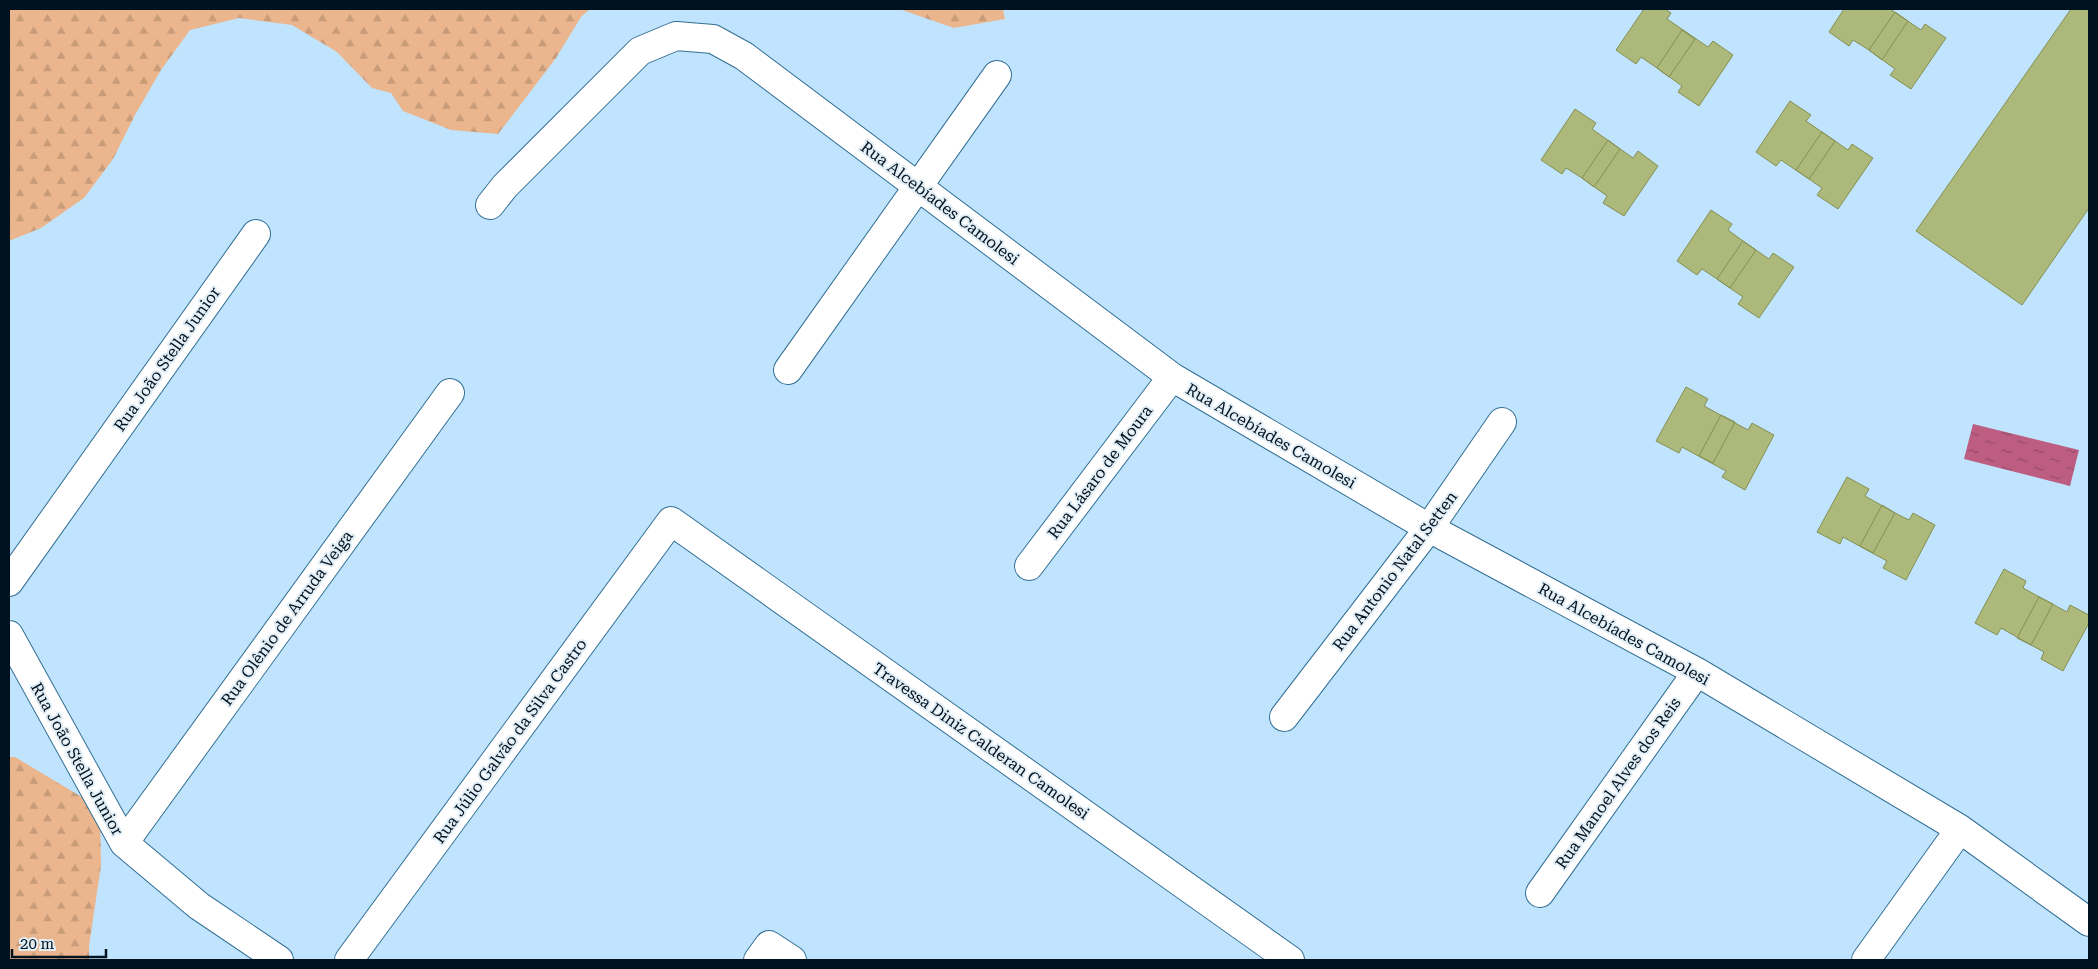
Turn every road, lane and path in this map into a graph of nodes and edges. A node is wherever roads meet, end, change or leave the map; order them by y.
1 (997, 76) dead end
2 (918, 187) junction
3 (497, 196) dead end
4 (256, 234) dead end
5 (788, 370) dead end
6 (1172, 377) junction
7 (450, 393) dead end
8 (1502, 422) dead end
9 (672, 521) joint
10 (1429, 528) junction
11 (1029, 566) dead end
12 (9, 582) edge
13 (9, 635) edge
14 (1697, 672) junction
15 (1284, 717) dead end
16 (1960, 830) junction
17 (124, 843) junction
18 (1540, 893) dead end
19 (2089, 922) edge
20 (279, 960) edge
21 (349, 960) edge
22 (758, 960) edge
23 (792, 960) edge
24 (1290, 960) edge
25 (1866, 960) edge

1 - 2 street
2 - 3 street, Rua Alcebíades Camolesi
2 - 5 street
2 - 6 street, Rua Alcebíades Camolesi
4 - 12 street, Rua João Stella Junior
6 - 10 street, Rua Alcebíades Camolesi
6 - 11 street, Rua Lásaro de Moura
7 - 17 street, Rua Olênio de Arruda Veiga
8 - 10 street, Rua Antonio Natal Setten
9 - 21 street, Rua Júlio Galvão da Silva Castro
9 - 24 street, Travessa Diniz Calderan Camolesi
10 - 14 street, Rua Alcebíades Camolesi
10 - 15 street, Rua Antonio Natal Setten
13 - 17 street, Rua João Stella Junior
14 - 16 street, Rua Alcebíades Camolesi
14 - 18 street, Rua Manoel Alves dos Reis
16 - 19 street, Rua Alcebíades Camolesi
16 - 25 street
17 - 20 street, Rua João Stella Junior
22 - 23 street

